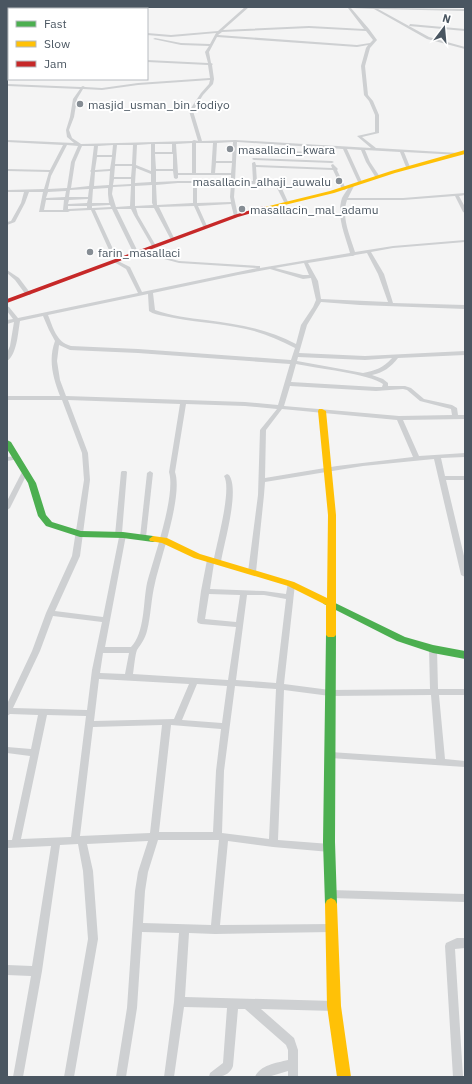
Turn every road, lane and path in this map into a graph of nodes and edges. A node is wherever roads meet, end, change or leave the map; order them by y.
1 (246, 7) edge
2 (325, 7) edge
3 (349, 8) junction
4 (374, 8) edge
5 (438, 9) edge
6 (465, 10) edge
7 (406, 25) junction
8 (368, 30) junction
9 (465, 30) edge
10 (220, 31) junction
11 (148, 35) edge
12 (148, 35) edge
13 (216, 36) junction
14 (372, 44) junction
15 (210, 45) junction
16 (465, 48) edge
17 (148, 61) edge
18 (211, 64) junction
19 (212, 79) junction
20 (7, 85) edge
21 (83, 87) junction
22 (8, 141) edge
23 (194, 141) junction
24 (200, 141) junction
25 (215, 141) junction
26 (235, 141) junction
27 (174, 142) junction
28 (254, 142) junction
29 (153, 143) junction
30 (115, 144) junction
31 (135, 144) junction
32 (65, 145) junction
33 (80, 145) junction
34 (96, 145) junction
35 (325, 147) junction
36 (7, 148) edge
37 (345, 148) junction
38 (363, 149) junction
39 (375, 149) junction
40 (254, 150) junction
41 (401, 150) junction
42 (153, 153) junction
43 (174, 153) junction
44 (464, 153) edge
45 (328, 154) junction
46 (94, 156) junction
47 (114, 156) junction
48 (254, 159) junction
49 (214, 162) junction
50 (234, 162) junction
51 (332, 162) junction
52 (134, 166) junction
53 (254, 166) junction
54 (113, 168) junction
55 (408, 168) junction
56 (336, 169) junction
57 (7, 170) edge
58 (92, 171) junction
59 (154, 171) junction
60 (52, 172) junction
61 (176, 172) junction
62 (194, 174) junction
63 (213, 174) junction
64 (234, 174) junction
65 (378, 177) junction
66 (112, 178) junction
67 (133, 178) junction
68 (178, 182) junction
69 (195, 182) junction
70 (233, 183) junction
71 (255, 183) junction
72 (154, 184) junction
73 (133, 185) junction
74 (352, 185) junction
75 (112, 187) junction
76 (90, 188) junction
77 (68, 189) junction
78 (46, 190) junction
79 (27, 191) junction
80 (7, 192) edge
81 (456, 194) junction
82 (465, 194) edge
83 (89, 198) junction
84 (45, 199) junction
85 (66, 199) junction
86 (344, 199) junction
87 (233, 202) junction
88 (286, 202) junction
89 (112, 204) junction
90 (195, 204) junction
91 (66, 205) junction
92 (154, 206) junction
93 (133, 207) junction
94 (90, 208) junction
95 (114, 209) junction
96 (68, 211) junction
97 (465, 212) edge
98 (236, 216) junction
99 (7, 224) edge
100 (205, 226) junction
101 (172, 238) junction
102 (465, 241) edge
103 (154, 246) junction
104 (138, 252) junction
105 (369, 252) junction
106 (353, 255) junction
107 (118, 260) junction
108 (306, 263) junction
109 (270, 269) junction
110 (7, 271) edge
111 (313, 276) junction
112 (150, 292) junction
113 (28, 294) junction
114 (141, 294) junction
115 (318, 300) junction
116 (7, 301) edge
117 (391, 304) junction
118 (465, 307) edge
119 (7, 308) edge
120 (45, 314) junction
121 (16, 320) junction
122 (7, 322) edge
123 (57, 342) junction
124 (298, 348) junction
125 (465, 353) edge
126 (296, 355) junction
127 (396, 357) junction
128 (7, 360) edge
129 (293, 362) junction
130 (356, 373) junction
131 (288, 384) junction
132 (385, 388) junction
133 (7, 398) edge
134 (65, 398) junction
135 (183, 402) junction
136 (281, 407) junction
137 (322, 411) junction
138 (465, 417) edge
139 (399, 418) junction
140 (456, 418) junction
141 (7, 442) edge
142 (465, 455) edge
143 (437, 456) junction
144 (416, 457) junction
145 (17, 458) junction
146 (7, 459) edge
147 (327, 468) junction
148 (25, 472) junction
149 (124, 472) dead end
150 (150, 472) dead end
151 (227, 476) dead end
152 (442, 478) junction
153 (465, 478) edge
154 (261, 480) junction
155 (7, 508) edge
156 (80, 534) junction
157 (120, 535) junction
158 (143, 537) junction
159 (164, 540) junction
160 (214, 561) junction
161 (252, 572) junction
162 (465, 575) edge
163 (291, 584) junction
164 (205, 592) junction
165 (244, 593) junction
166 (289, 597) junction
167 (331, 603) junction
168 (50, 613) junction
169 (107, 620) junction
170 (240, 625) junction
171 (433, 649) junction
172 (100, 650) junction
173 (133, 650) junction
174 (465, 655) edge
175 (95, 676) junction
176 (129, 677) junction
177 (194, 681) junction
178 (233, 683) junction
179 (280, 686) junction
180 (465, 692) edge
181 (330, 693) junction
182 (435, 693) junction
183 (7, 712) edge
184 (43, 713) junction
185 (90, 713) junction
186 (167, 722) junction
187 (178, 722) junction
188 (89, 724) junction
189 (226, 726) junction
190 (7, 750) edge
191 (35, 753) junction
192 (330, 755) junction
193 (441, 763) junction
194 (465, 766) edge
195 (220, 836) junction
196 (154, 837) junction
197 (78, 840) junction
198 (56, 841) junction
199 (273, 843) junction
200 (11, 844) edge
201 (330, 848) junction
202 (331, 894) junction
203 (465, 898) edge
204 (138, 927) junction
205 (332, 928) junction
206 (184, 929) junction
207 (215, 930) junction
208 (465, 943) edge
209 (7, 970) edge
210 (37, 971) junction
211 (179, 1002) junction
212 (233, 1004) junction
213 (249, 1005) junction
214 (334, 1006) junction
215 (293, 1064) junction
216 (18, 1077) edge
217 (69, 1077) edge
218 (121, 1077) edge
219 (169, 1077) edge
220 (214, 1077) edge
221 (260, 1077) edge
222 (293, 1077) edge
223 (344, 1077) edge
224 (458, 1077) edge

1 - 10 street
2 - 3 street
3 - 4 street
3 - 8 street
4 - 5 street
4 - 7 street
5 - 6 street
7 - 9 street
7 - 16 street
8 - 10 street
8 - 14 street
10 - 11 street
10 - 13 street
12 - 15 street
13 - 14 street
13 - 15 street
14 - 39 street
15 - 18 street
17 - 18 street
18 - 19 street
19 - 21 street
19 - 24 street
20 - 21 street
21 - 33 street
22 - 32 street
22 - 36 street
23 - 24 street
23 - 27 street
23 - 62 street
24 - 25 street
25 - 26 street
25 - 49 street
26 - 28 street
26 - 50 street
27 - 29 street
27 - 43 street
28 - 35 street
28 - 40 street
29 - 31 street
29 - 42 street
30 - 31 street
30 - 34 street
30 - 47 street
31 - 52 street
32 - 33 street
32 - 60 street
33 - 34 street
33 - 77 street
34 - 46 street
35 - 37 street
35 - 45 street
37 - 38 street
37 - 74 street
38 - 39 street
38 - 65 street
39 - 41 street
40 - 45 street
40 - 48 street
41 - 44 street
41 - 55 street
42 - 43 street
42 - 59 street
43 - 61 street
44 - 55 street
45 - 51 street
46 - 47 street
46 - 58 street
47 - 54 street
48 - 51 street
48 - 53 street
49 - 50 street
49 - 63 street
50 - 64 street
51 - 56 street
52 - 54 street
52 - 59 street
52 - 67 street
53 - 56 street
53 - 71 street
54 - 58 street
54 - 66 street
55 - 65 street
56 - 74 street
57 - 60 street
58 - 76 street
59 - 61 street
59 - 72 street
60 - 78 street
61 - 62 street
61 - 68 street
62 - 63 street
63 - 64 street
64 - 70 street
65 - 74 street
66 - 67 street
66 - 75 street
67 - 73 street
68 - 69 street
68 - 72 street
69 - 70 street
69 - 90 street
70 - 71 street
70 - 87 street
71 - 88 street
72 - 73 street
72 - 92 street
73 - 75 street
73 - 93 street
74 - 86 street
74 - 88 street
75 - 76 street
75 - 89 street
76 - 77 street
76 - 83 street
77 - 78 street
77 - 85 street
78 - 79 street
78 - 84 street
79 - 80 street
79 - 99 street
81 - 82 street
81 - 86 street
81 - 97 street
83 - 85 street
83 - 94 street
84 - 85 street
84 - 96 street
85 - 91 street
86 - 106 street
87 - 90 street
87 - 98 street
88 - 98 street
89 - 94 street
89 - 95 street
90 - 92 street
90 - 100 street
91 - 94 street
91 - 96 street
92 - 93 street
92 - 101 street
93 - 95 street
93 - 103 street
94 - 95 street
94 - 96 street
94 - 107 street
95 - 104 street
98 - 100 street
100 - 101 street
101 - 103 street
102 - 105 street
103 - 104 street
104 - 107 street
104 - 109 street
105 - 106 street
105 - 117 street
106 - 108 street
107 - 113 street
107 - 114 street
108 - 109 street
108 - 111 street
109 - 111 street
109 - 112 street
110 - 113 street
111 - 115 street
112 - 114 street
112 - 124 street
113 - 116 street
114 - 120 street
115 - 117 street
115 - 124 street
117 - 118 street
119 - 121 street
120 - 121 street
120 - 123 street
121 - 122 street
121 - 128 street
123 - 129 street
123 - 134 street
124 - 126 street
125 - 127 street
126 - 127 street
126 - 129 street
127 - 130 street
129 - 130 street
129 - 131 street
130 - 132 street
131 - 132 street
131 - 136 street
132 - 140 street
133 - 134 street
134 - 135 street
134 - 156 street
135 - 136 street
135 - 159 street
136 - 137 street
136 - 154 street
137 - 139 street
137 - 147 street
138 - 140 street
139 - 140 street
139 - 144 street
141 - 145 street
142 - 143 street
143 - 144 street
143 - 152 street
144 - 147 street
145 - 146 street
145 - 148 street
147 - 154 street
147 - 167 street
148 - 155 street
148 - 156 street
149 - 157 street
150 - 158 street
151 - 160 street
152 - 153 street
152 - 162 street
154 - 161 street
156 - 157 street
156 - 168 street
157 - 158 street
157 - 169 street
158 - 159 street
159 - 160 street
159 - 173 street
160 - 161 street
160 - 164 street
161 - 163 street
163 - 166 street
163 - 167 street
164 - 165 street
164 - 170 street
165 - 166 street
165 - 170 street
166 - 179 street
167 - 171 street
167 - 181 street
168 - 169 street
168 - 183 street
169 - 172 street
170 - 178 street
171 - 174 street
171 - 182 street
172 - 173 street
172 - 175 street
173 - 176 street
175 - 176 street
175 - 185 street
176 - 177 street
177 - 178 street
177 - 187 street
178 - 179 street
178 - 189 street
179 - 181 street
179 - 199 street
180 - 182 street
181 - 182 street
181 - 192 street
182 - 193 street
183 - 184 street
184 - 185 street
184 - 191 street
185 - 188 street
186 - 187 street
186 - 188 street
186 - 196 street
187 - 189 street
188 - 197 street
189 - 195 street
190 - 191 street
191 - 200 street
192 - 193 street
192 - 201 street
193 - 194 street
195 - 196 street
195 - 199 street
195 - 207 street
196 - 197 street
196 - 204 street
197 - 198 street
197 - 217 street
198 - 200 street
198 - 210 street
199 - 201 street
201 - 202 street
202 - 203 street
202 - 205 street
204 - 206 street
204 - 218 street
205 - 207 street
205 - 214 street
206 - 207 street
206 - 211 street
208 - 224 street
209 - 210 street
210 - 216 street
211 - 212 street
211 - 219 street
212 - 213 street
212 - 220 street
213 - 214 street
213 - 215 street
214 - 223 street
215 - 221 street
215 - 222 street

